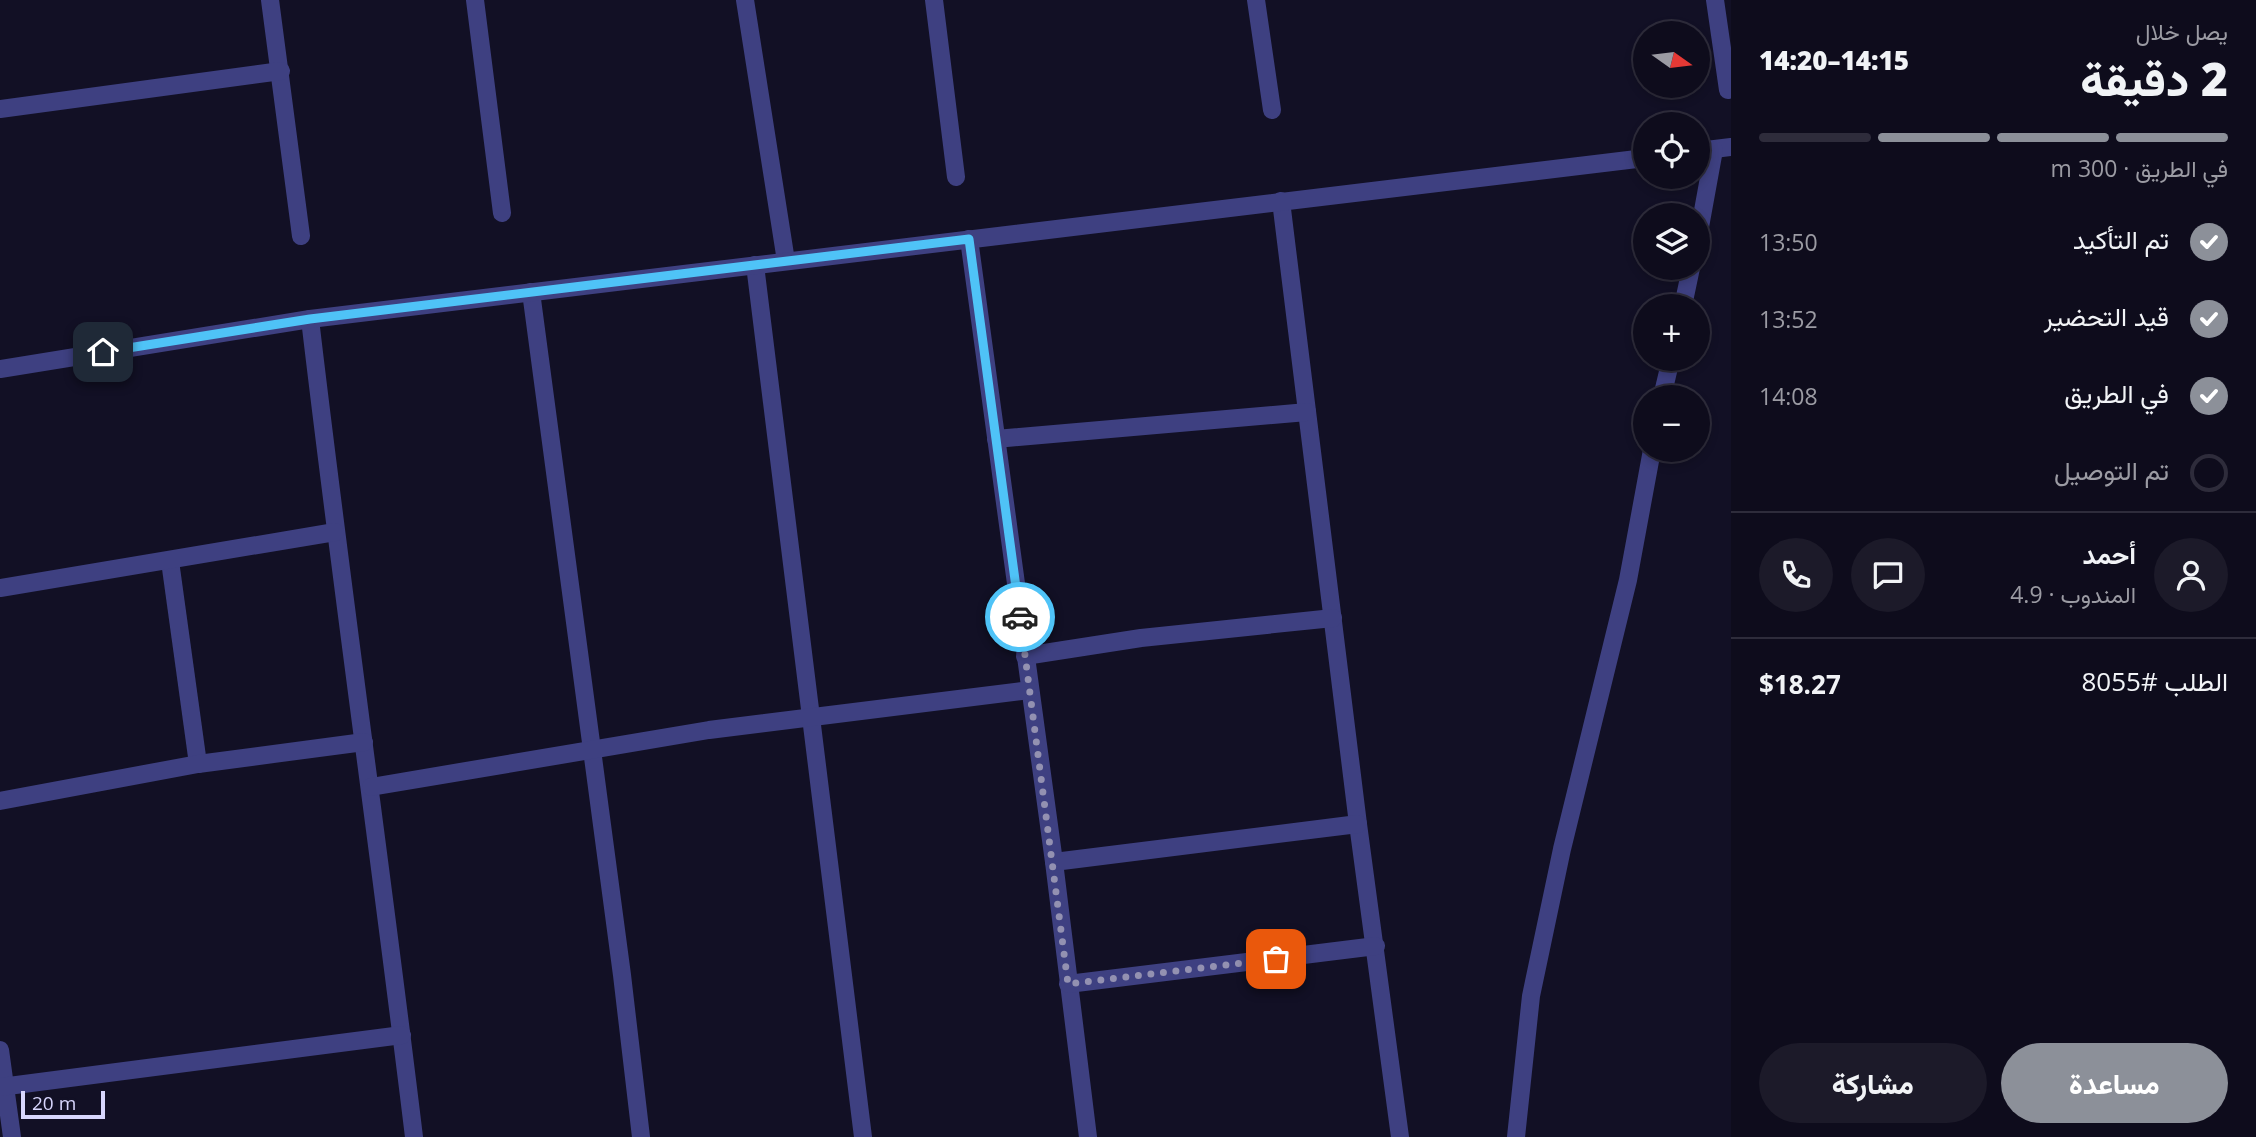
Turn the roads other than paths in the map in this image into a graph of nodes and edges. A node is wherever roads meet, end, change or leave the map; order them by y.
1 (270, 0) edge
2 (475, 0) edge
3 (746, 0) edge
4 (934, 0) edge
5 (1256, 0) edge
6 (1714, 0) edge
7 (281, 71) junction
8 (1728, 90) dead end
9 (0, 109) edge
10 (1272, 110) dead end
11 (1714, 149) edge
12 (1633, 159) edge
13 (956, 177) dead end
14 (1280, 201) junction
15 (1704, 203) edge
16 (502, 213) dead end
17 (301, 236) dead end
18 (969, 239) junction
19 (786, 261) junction
20 (755, 265) junction
21 (531, 292) junction
22 (310, 319) junction
23 (0, 369) edge
24 (1307, 412) junction
25 (996, 439) junction
26 (1650, 462) edge
27 (335, 532) junction
28 (170, 561) junction
29 (0, 588) edge
30 (1333, 618) junction
31 (1025, 656) junction
32 (1030, 690) junction
33 (810, 717) junction
34 (364, 742) junction
35 (591, 750) junction
36 (198, 764) junction
37 (370, 787) junction
38 (0, 801) edge
39 (1359, 824) junction
40 (1054, 862) junction
41 (1376, 946) junction
42 (1068, 984) junction
43 (402, 1035) junction
44 (0, 1050) edge
45 (3, 1086) edge
46 (12, 1137) edge
47 (414, 1137) edge
48 (640, 1137) edge
49 (863, 1137) edge
50 (1087, 1137) edge
51 (1400, 1137) edge
52 (1516, 1137) edge

1 - 7 street
2 - 16 street
3 - 19 street
4 - 13 street
5 - 10 street
6 - 8 street
7 - 9 street
7 - 17 street
11 - 15 street
12 - 14 street
14 - 18 street
14 - 24 street
18 - 19 street
18 - 25 street
19 - 20 street
20 - 21 street
20 - 33 street
21 - 22 street
21 - 35 street
22 - 23 street
22 - 27 street
24 - 25 street
24 - 30 street
25 - 31 street
26 - 52 street
27 - 28 street
27 - 34 street
28 - 29 street
28 - 36 street
30 - 31 street
30 - 39 street
31 - 32 street
32 - 33 street
32 - 40 street
33 - 35 street
33 - 49 street
34 - 36 street
34 - 37 street
35 - 37 street
35 - 48 street
36 - 38 street
37 - 43 street
39 - 40 street
39 - 41 street
40 - 42 street
41 - 42 street
41 - 51 street
42 - 50 street
43 - 45 street
43 - 47 street
44 - 45 street
45 - 46 street

